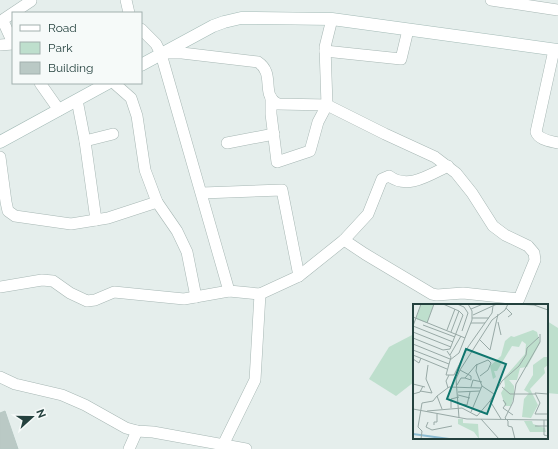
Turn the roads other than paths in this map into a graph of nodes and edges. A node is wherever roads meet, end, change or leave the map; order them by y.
1 (126, 0) edge
2 (491, 0) edge
3 (31, 2) dead end
4 (545, 4) edge
5 (558, 10) edge
6 (15, 12) edge
7 (129, 12) edge
8 (12, 14) edge
9 (332, 19) junction
10 (142, 30) edge
11 (408, 30) junction
12 (12, 41) edge
13 (12, 43) edge
14 (0, 45) edge
15 (556, 50) edge
16 (325, 51) junction
17 (161, 54) junction
18 (142, 64) edge
19 (41, 84) edge
20 (106, 84) edge
21 (115, 84) edge
22 (271, 98) junction
23 (77, 100) junction
24 (327, 105) junction
25 (59, 110) junction
26 (113, 134) dead end
27 (274, 134) junction
28 (85, 141) junction
29 (0, 142) edge
30 (558, 143) edge
31 (227, 144) dead end
32 (0, 157) edge
33 (448, 166) junction
34 (202, 193) junction
35 (157, 202) junction
36 (96, 220) junction
37 (344, 240) junction
38 (299, 276) junction
39 (0, 287) edge
40 (229, 291) junction
41 (260, 294) junction
42 (196, 297) junction
43 (0, 377) edge
44 (137, 431) junction
45 (223, 445) junction
46 (129, 449) edge
47 (246, 449) edge

1 - 7 street
2 - 4 street
3 - 6 street
4 - 5 street
8 - 12 street
9 - 11 street
9 - 16 street
9 - 17 street
10 - 17 street
11 - 15 street
11 - 16 street
13 - 14 street
15 - 30 street
16 - 24 street
17 - 18 street
17 - 22 street
17 - 34 street
19 - 25 street
20 - 23 street
21 - 35 street
22 - 24 street
22 - 27 street
23 - 25 street
23 - 28 street
24 - 27 street
24 - 33 street
25 - 29 street
26 - 28 street
27 - 31 street
28 - 36 street
32 - 36 street
33 - 37 street
33 - 37 street
34 - 38 street
34 - 40 street
35 - 36 street
35 - 42 street
37 - 38 street
38 - 41 street
39 - 42 street
40 - 41 street
40 - 42 street
41 - 45 street
43 - 44 street
44 - 45 street
44 - 46 street
45 - 47 street

